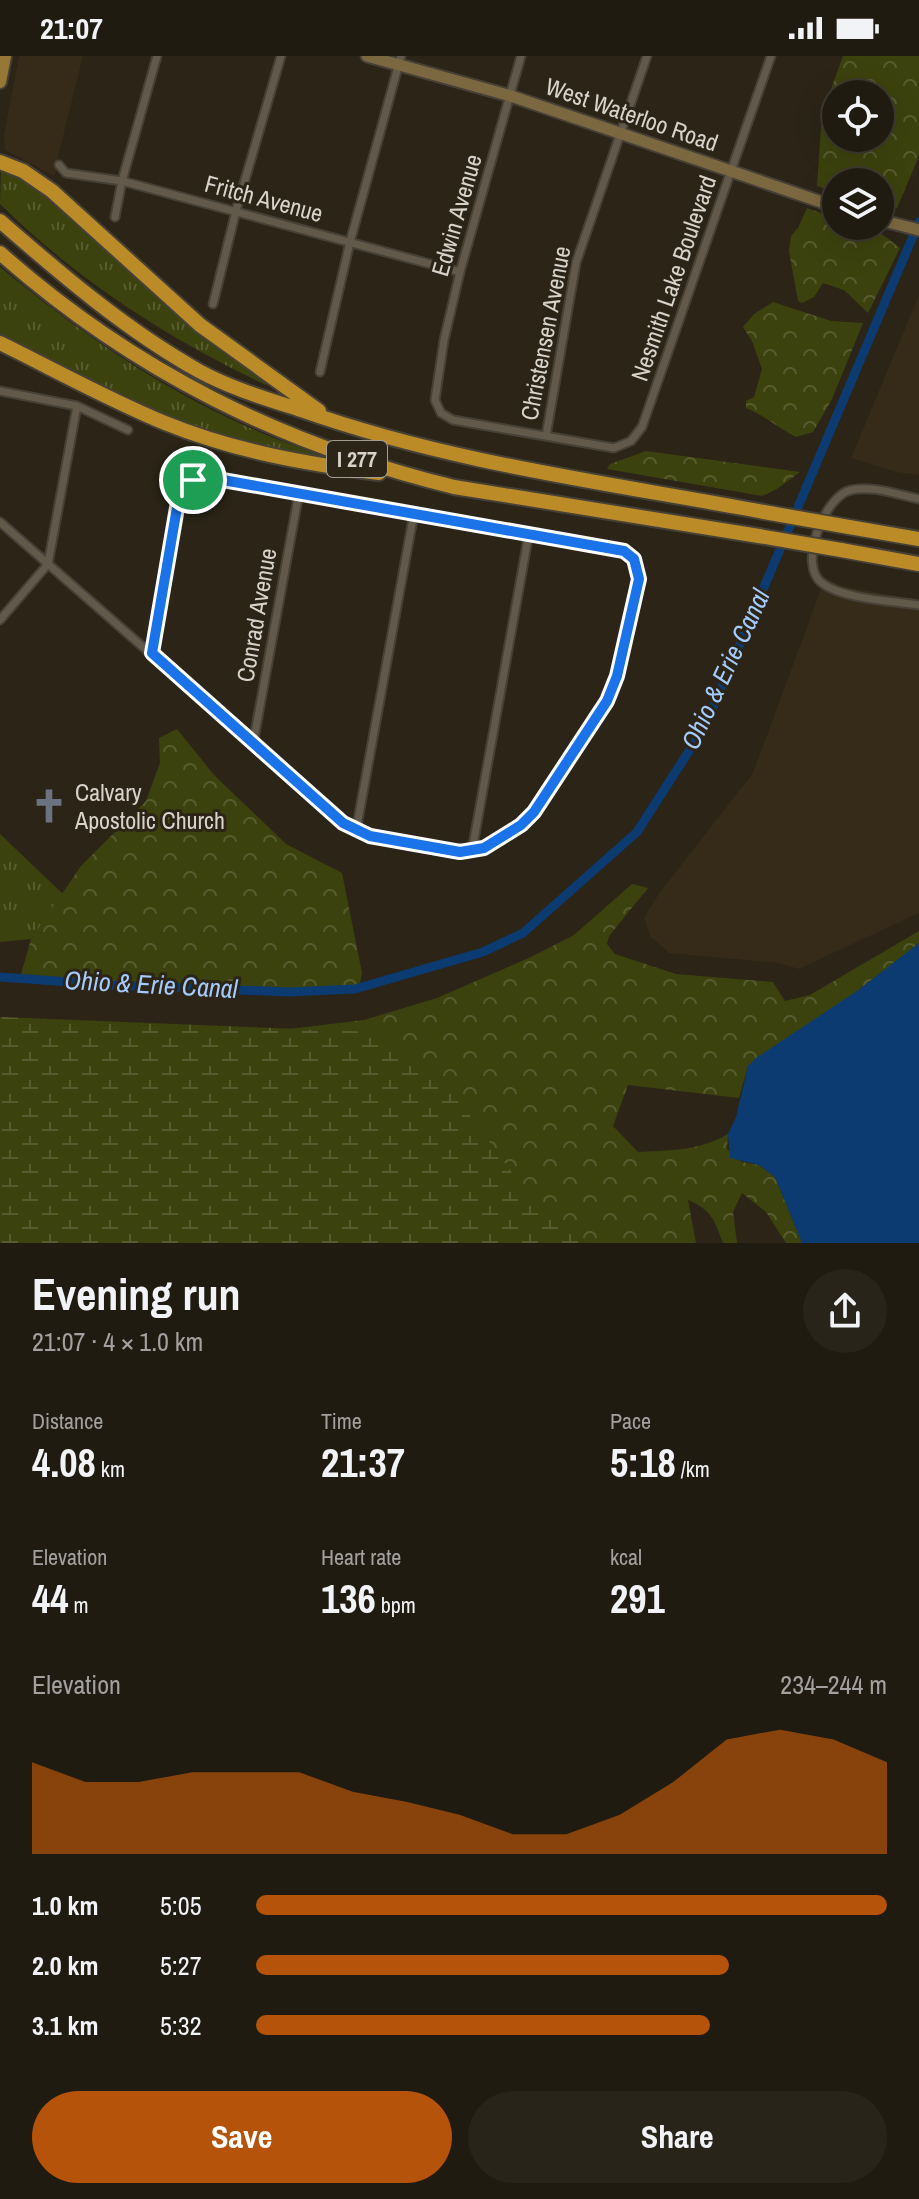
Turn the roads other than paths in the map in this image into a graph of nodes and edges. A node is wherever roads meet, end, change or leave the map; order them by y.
1 (5, 56) edge
2 (157, 56) edge
3 (281, 56) edge
4 (367, 56) edge
5 (521, 56) edge
6 (647, 56) edge
7 (771, 56) edge
8 (400, 61) edge
9 (0, 82) edge
10 (511, 96) junction
11 (621, 132) junction
12 (0, 162) edge
13 (59, 165) dead end
14 (731, 171) junction
15 (122, 181) junction
16 (822, 202) edge
17 (236, 211) junction
18 (115, 217) dead end
19 (894, 224) edge
20 (6, 226) edge
21 (919, 230) edge
22 (350, 242) junction
23 (2, 255) edge
24 (460, 272) junction
25 (213, 304) dead end
26 (0, 343) edge
27 (16, 351) junction
28 (0, 352) edge
29 (320, 372) dead end
30 (0, 391) edge
31 (77, 406) junction
32 (336, 423) junction
33 (128, 430) dead end
34 (546, 436) junction
35 (413, 477) junction
36 (299, 493) junction
37 (919, 499) edge
38 (414, 513) junction
39 (0, 522) edge
40 (529, 533) junction
41 (919, 539) edge
42 (48, 564) junction
43 (919, 564) edge
44 (919, 605) edge
45 (0, 620) edge
46 (152, 653) junction
47 (253, 744) junction
48 (356, 831) junction
49 (472, 851) junction

1 - 9 main road
2 - 15 street
3 - 17 street
4 - 8 main road, West Waterloo Road
5 - 10 street, Edwin Avenue
6 - 11 street, Christensen Avenue
7 - 14 street, Nesmith Lake Boulevard
8 - 10 main road, West Waterloo Road
8 - 22 street
10 - 11 main road, West Waterloo Road
10 - 24 street, Edwin Avenue
11 - 14 main road, West Waterloo Road
11 - 34 street, Christensen Avenue
12 - 32 highway
13 - 15 street, Fritch Avenue
14 - 16 main road, West Waterloo Road
14 - 34 street, Nesmith Lake Boulevard
15 - 17 street, Fritch Avenue
15 - 18 street
17 - 22 street, Fritch Avenue
17 - 25 street
19 - 21 main road
20 - 32 highway, I 277
22 - 24 street, Fritch Avenue
22 - 29 street
23 - 35 highway, I 277
24 - 34 street, Edwin Avenue
26 - 27 highway
27 - 28 highway
27 - 35 highway
30 - 31 street
31 - 33 street
31 - 42 street
32 - 41 highway, I 277, bridge
35 - 43 highway, I 277, bridge
36 - 38 street
36 - 46 street
36 - 47 street, Conrad Avenue
37 - 44 street
38 - 40 street
38 - 48 street
39 - 42 street
40 - 49 street
40 - 49 street
42 - 45 street
42 - 46 street
46 - 47 street
47 - 48 street
48 - 49 street

